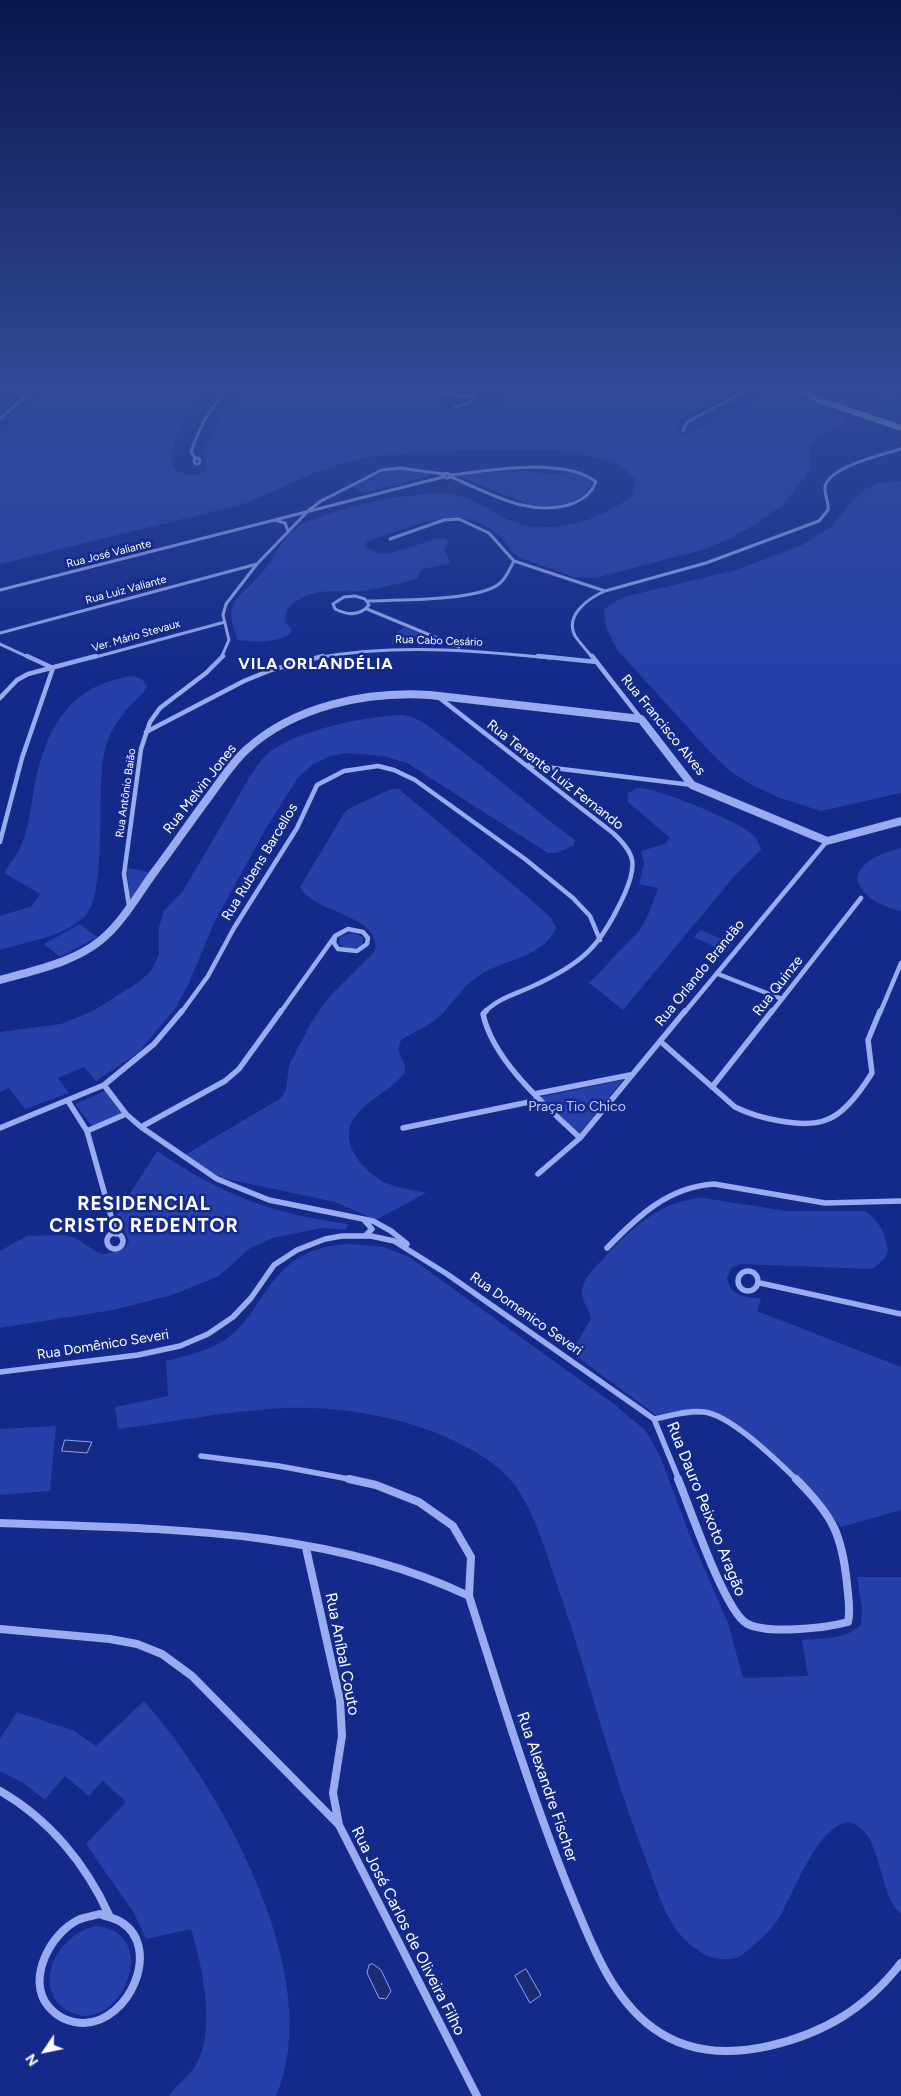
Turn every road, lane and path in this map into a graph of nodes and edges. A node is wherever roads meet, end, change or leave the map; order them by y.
1 (353, 486) edge
2 (404, 486) edge
3 (475, 486) edge
4 (595, 486) edge
5 (826, 486) edge
6 (308, 510) junction
7 (271, 520) junction
8 (288, 531) junction
9 (390, 539) dead end
10 (514, 561) junction
11 (257, 564) junction
12 (0, 590) edge
13 (605, 591) junction
14 (388, 600) junction
15 (368, 601) junction
16 (367, 609) junction
17 (381, 614) junction
18 (225, 622) junction
19 (0, 633) edge
20 (0, 644) edge
21 (463, 648) junction
22 (597, 662) junction
23 (53, 668) junction
24 (437, 696) junction
25 (0, 698) edge
26 (641, 719) junction
27 (146, 732) junction
28 (528, 765) junction
29 (692, 785) junction
30 (901, 821) edge
31 (827, 841) junction
32 (0, 842) edge
33 (861, 898) dead end
34 (129, 906) junction
35 (335, 936) junction
36 (600, 940) junction
37 (901, 963) edge
38 (718, 974) junction
39 (0, 980) edge
40 (782, 999) junction
41 (660, 1041) junction
42 (631, 1075) junction
43 (104, 1085) junction
44 (712, 1087) junction
45 (534, 1094) junction
46 (539, 1100) junction
47 (68, 1101) junction
48 (126, 1114) junction
49 (141, 1127) junction
50 (0, 1128) edge
51 (403, 1128) dead end
52 (87, 1130) junction
53 (580, 1138) junction
54 (538, 1174) dead end
55 (901, 1201) edge
56 (361, 1218) junction
57 (116, 1234) dead end
58 (363, 1235) junction
59 (380, 1237) joint
60 (607, 1248) dead end
61 (423, 1257) junction
62 (760, 1284) dead end
63 (901, 1314) edge
64 (0, 1372) edge
65 (654, 1419) junction
66 (201, 1456) dead end
67 (0, 1523) edge
68 (306, 1548) junction
69 (469, 1596) junction
70 (0, 1629) edge
71 (0, 1792) edge
72 (339, 1825) junction
73 (109, 1915) junction
74 (901, 1963) edge
75 (476, 2096) edge

1 - 6 street
2 - 6 street
3 - 4 street
5 - 13 street
6 - 7 street, Rua José Valiante
6 - 8 street, Rua Antônio Baião
7 - 8 street
7 - 12 street, Rua José Valiante
8 - 11 street, Rua Antônio Baião
9 - 10 street
10 - 13 street
10 - 14 street
11 - 18 street, Rua Antônio Baião
11 - 19 street, Rua Luiz Valiante
13 - 22 street, Rua Francisco Alves
14 - 15 street
14 - 17 street
15 - 16 street
15 - 16 street
16 - 17 street
17 - 21 street
18 - 23 street, Ver. Mário Stevaux
18 - 27 street, Rua Antônio Baião
20 - 23 street
21 - 22 street, Rua Cabo Cesário
21 - 27 street, Rua Cabo Cesário
22 - 26 street, Rua Francisco Alves
23 - 25 street, Ver. Mário Stevaux
23 - 32 street
24 - 26 street, Rua Melvin Jones
24 - 28 street, Rua Tenente Luiz Fernando
24 - 34 street, Rua Melvin Jones
26 - 29 street, Rua Francisco Alves
27 - 34 street, Rua Antônio Baião
28 - 29 street
28 - 36 street, Rua Tenente Luiz Fernando
29 - 31 street, Rua Francisco Alves
30 - 31 street
31 - 38 street, Rua Orlando Brandão
33 - 40 street, Rua Quinze
34 - 39 street, Rua Melvin Jones
35 - 35 street
35 - 49 street
36 - 43 street, Rua Rubens Barcellos
36 - 45 street, Rua Tenente Luiz Fernando
37 - 44 street
38 - 40 street
38 - 41 street, Rua Orlando Brandão
40 - 44 street, Rua Quinze
41 - 42 street, Rua Orlando Brandão
41 - 44 street
42 - 45 street
42 - 53 street, Rua Orlando Brandão
43 - 47 street, Rua Rubens Barcellos
43 - 48 street
45 - 46 street
46 - 51 street
46 - 53 street
47 - 50 street, Rua Rubens Barcellos
47 - 52 street
48 - 49 street
48 - 52 street
49 - 56 street
52 - 57 street
53 - 54 street, Rua Orlando Brandão
55 - 60 street
56 - 58 street
56 - 61 street
58 - 59 street, Rua Domênico Severi
58 - 64 street, Rua Domênico Severi
59 - 61 street, Rua Domenico Severi
61 - 65 street, Rua Domenico Severi
62 - 63 street
65 - 65 street, Rua Dauro Peixoto Aragão
66 - 69 street
67 - 68 street
68 - 69 street
68 - 72 street, Rua Aníbal Couto
69 - 74 street, Rua Alexandre Fischer
70 - 72 street, Rua José Carlos de Oliveira Filho
71 - 73 street
72 - 75 street, Rua José Carlos de Oliveira Filho
73 - 73 street

